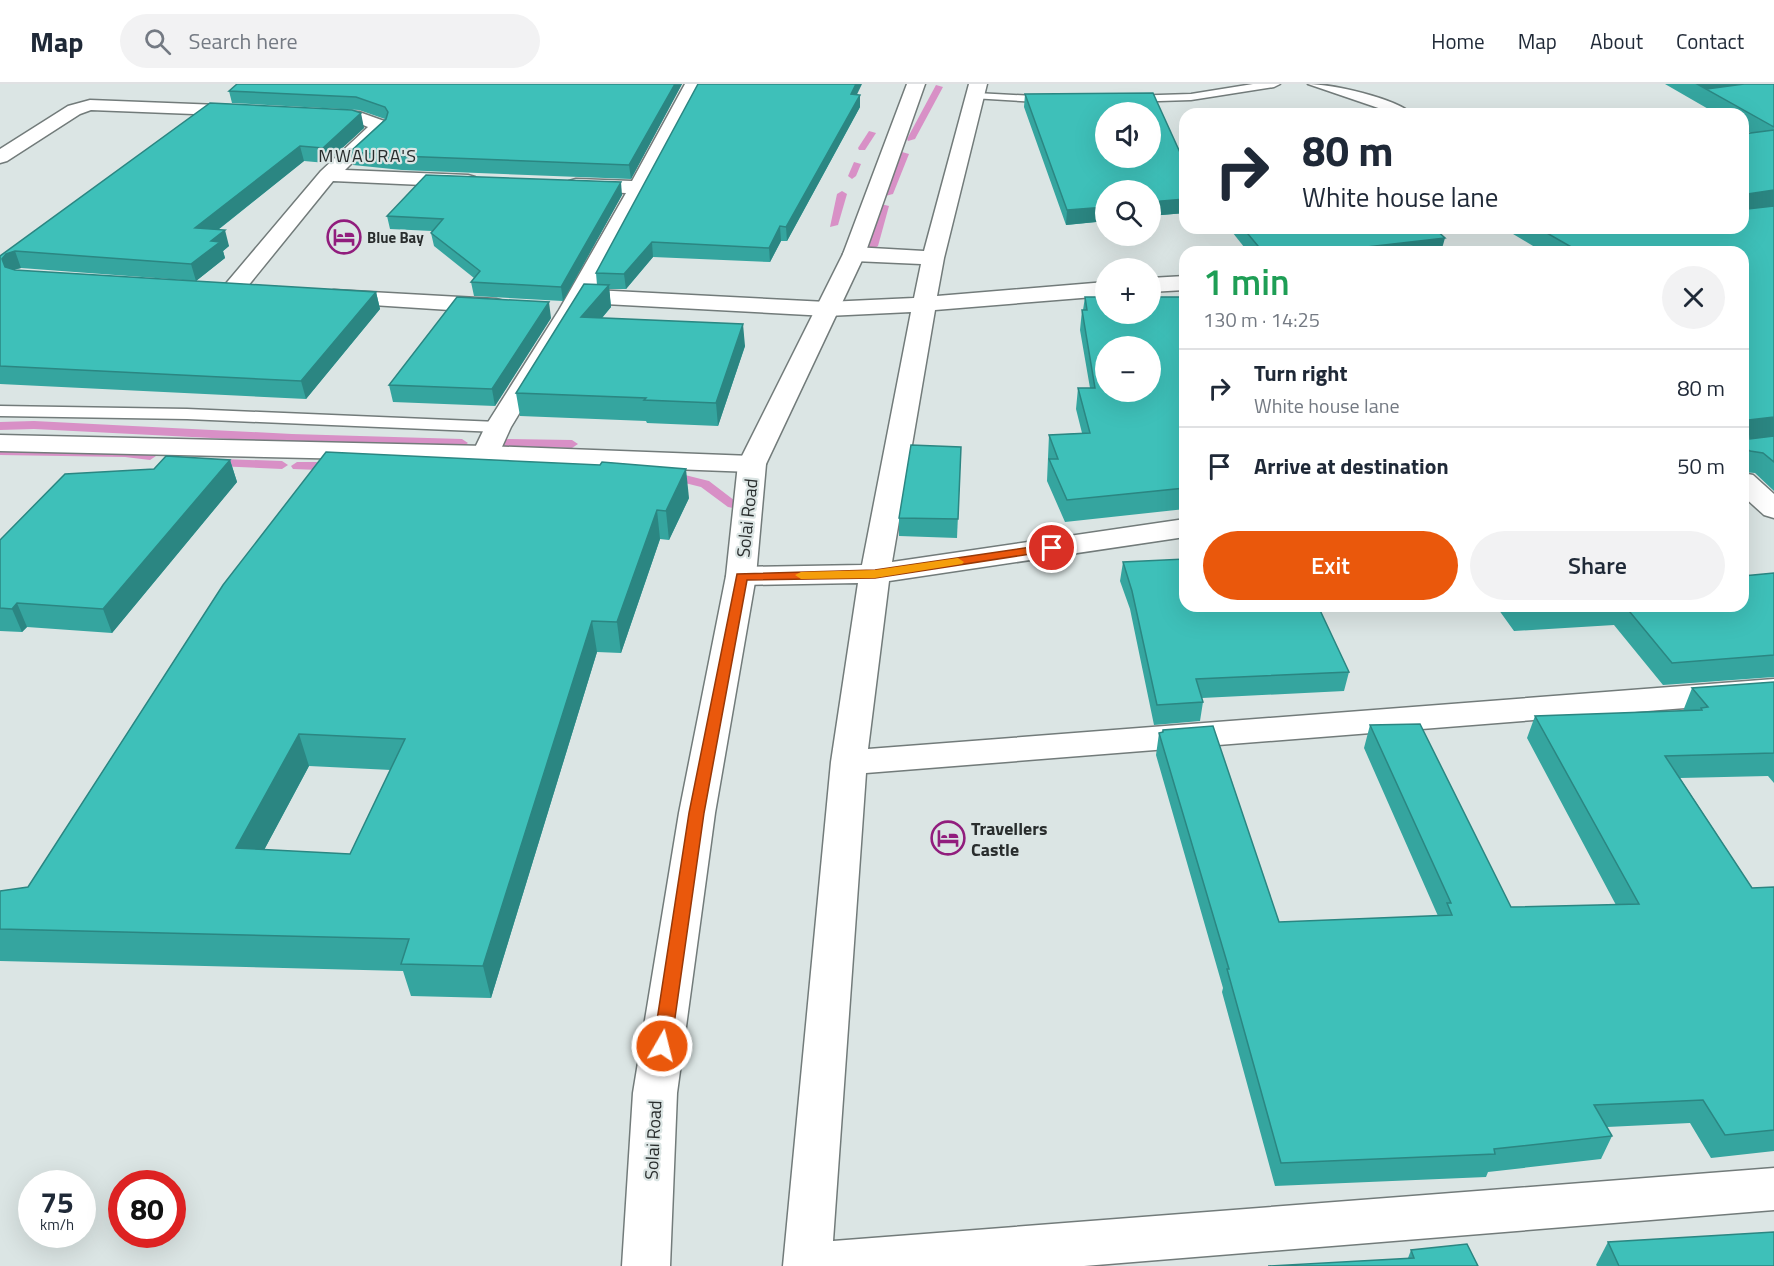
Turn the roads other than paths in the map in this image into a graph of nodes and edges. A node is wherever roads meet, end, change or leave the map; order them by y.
1 (694, 84) edge
2 (916, 84) edge
3 (1274, 84) edge
4 (1314, 84) edge
5 (977, 90) edge
6 (1069, 100) edge
7 (1114, 100) edge
8 (1390, 108) edge
9 (267, 112) edge
10 (302, 114) edge
11 (0, 157) edge
12 (328, 175) junction
13 (484, 181) edge
14 (555, 184) edge
15 (639, 187) junction
16 (854, 254) junction
17 (933, 258) junction
18 (1179, 283) edge
19 (1161, 284) edge
20 (207, 290) edge
21 (1095, 290) edge
22 (231, 292) junction
23 (254, 293) edge
24 (313, 296) edge
25 (575, 303) junction
26 (926, 304) junction
27 (524, 308) edge
28 (547, 309) edge
29 (827, 309) junction
30 (0, 411) edge
31 (498, 427) junction
32 (0, 443) edge
33 (486, 454) junction
34 (752, 464) junction
35 (1749, 487) edge
36 (1774, 510) edge
37 (1179, 529) edge
38 (875, 574) junction
39 (741, 576) junction
40 (1774, 690) edge
41 (849, 762) junction
42 (1774, 1189) edge
43 (646, 1266) edge

1 - 15 main road
2 - 16 main road, Solai Road
3 - 7 lane
4 - 8 lane
5 - 6 lane
5 - 17 main road
9 - 11 main road
10 - 12 main road
12 - 13 main road
12 - 22 main road
14 - 15 main road
15 - 25 main road
16 - 17 main road
16 - 29 main road, Solai Road
17 - 26 main road
18 - 19 main road
20 - 22 main road
21 - 26 main road
22 - 23 main road
24 - 27 main road
25 - 28 main road
25 - 29 main road
25 - 31 main road
26 - 29 main road
26 - 38 main road
29 - 34 main road, Solai Road
30 - 31 lane
31 - 33 main road
32 - 33 main road
33 - 34 main road
34 - 39 main road, Solai Road
35 - 36 main road
37 - 38 main road
38 - 39 main road
38 - 41 main road
39 - 43 main road, Solai Road
40 - 41 main road
41 - 42 main road

